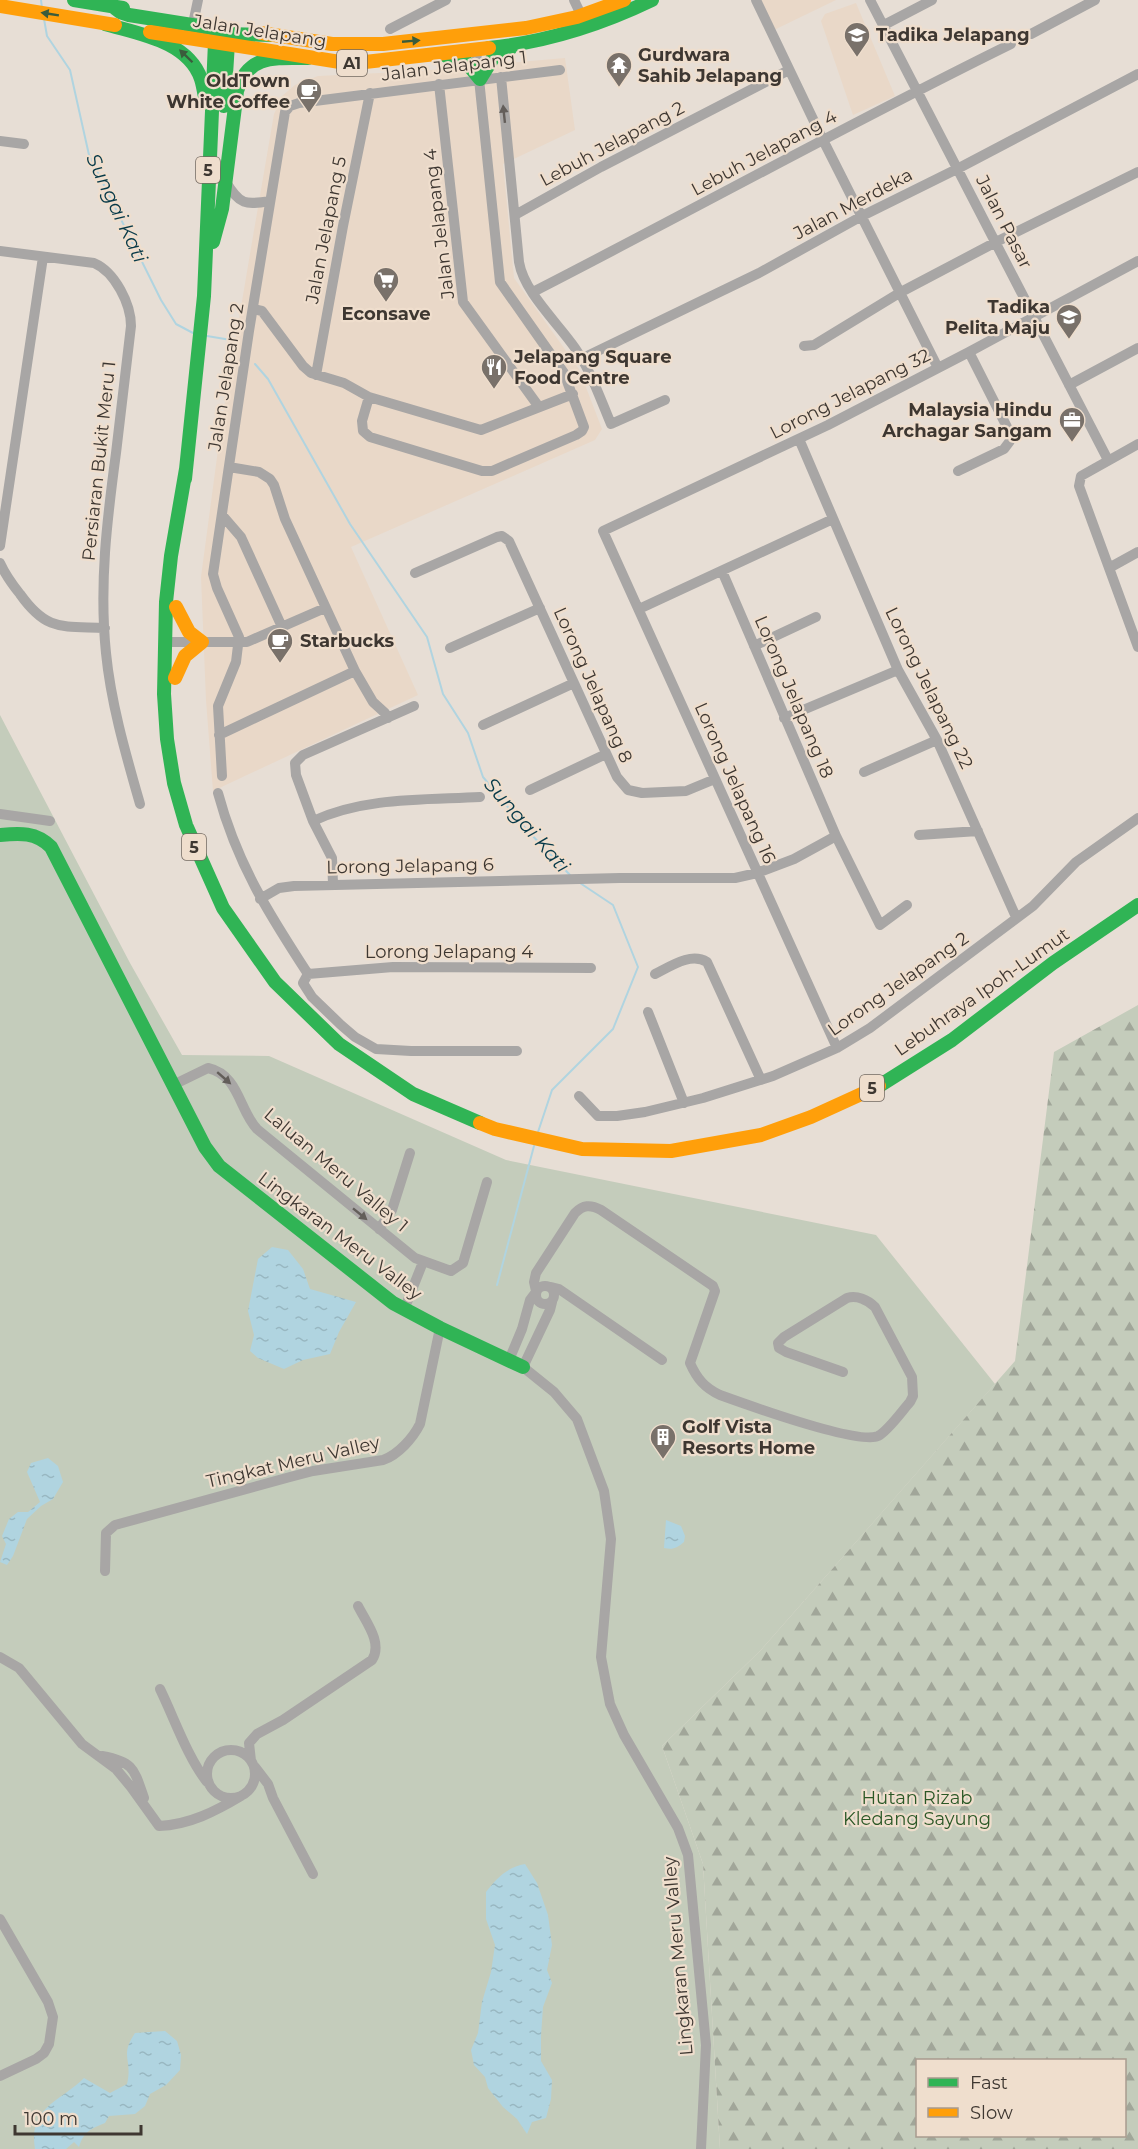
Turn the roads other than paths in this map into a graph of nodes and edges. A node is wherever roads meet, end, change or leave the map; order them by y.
1 (74, 0) edge
2 (198, 0) edge
3 (446, 0) edge
4 (574, 0) edge
5 (624, 0) edge
6 (652, 0) edge
7 (756, 0) edge
8 (870, 0) edge
9 (932, 0) edge
10 (1095, 0) edge
11 (0, 6) edge
12 (112, 6) junction
13 (194, 20) junction
14 (584, 22) junction
15 (105, 24) junction
16 (884, 26) junction
17 (390, 29) dead end
18 (1031, 34) dead end
19 (272, 35) junction
20 (443, 38) junction
21 (222, 41) junction
22 (1011, 44) dead end
23 (518, 45) junction
24 (477, 50) junction
25 (436, 55) junction
26 (308, 58) junction
27 (560, 70) dead end
28 (789, 70) junction
29 (1138, 74) edge
30 (501, 77) junction
31 (480, 79) junction
32 (439, 84) junction
33 (917, 90) junction
34 (370, 93) junction
35 (285, 112) joint
36 (823, 140) junction
37 (0, 141) edge
38 (24, 144) dead end
39 (958, 168) junction
40 (208, 172) junction
41 (1138, 172) edge
42 (226, 182) junction
43 (270, 201) junction
44 (515, 215) junction
45 (862, 216) junction
46 (213, 242) junction
47 (996, 242) junction
48 (0, 251) edge
49 (43, 256) junction
50 (1138, 261) edge
51 (533, 292) junction
52 (901, 292) junction
53 (204, 296) junction
54 (253, 309) junction
55 (1034, 317) junction
56 (804, 346) dead end
57 (1138, 348) edge
58 (969, 352) junction
59 (581, 359) junction
60 (938, 368) junction
61 (316, 375) junction
62 (1069, 384) junction
63 (573, 394) junction
64 (369, 396) junction
65 (665, 400) dead end
66 (539, 407) junction
67 (799, 439) junction
68 (1138, 444) edge
69 (1108, 460) junction
70 (229, 467) junction
71 (6, 468) edge
72 (186, 469) junction
73 (958, 471) dead end
74 (222, 515) junction
75 (833, 519) junction
76 (603, 531) joint
77 (0, 546) edge
78 (1138, 552) edge
79 (0, 563) edge
80 (1108, 568) junction
81 (722, 571) junction
82 (415, 573) dead end
83 (176, 607) junction
84 (325, 608) junction
85 (540, 608) junction
86 (639, 609) junction
87 (816, 618) dead end
88 (282, 627) junction
89 (105, 628) junction
90 (169, 642) junction
91 (202, 642) junction
92 (239, 643) junction
93 (754, 646) junction
94 (1138, 647) edge
95 (450, 648) dead end
96 (898, 670) junction
97 (355, 671) junction
98 (175, 678) junction
99 (574, 683) junction
100 (414, 706) dead end
101 (388, 718) junction
102 (784, 718) junction
103 (483, 725) dead end
104 (219, 735) junction
105 (937, 740) junction
106 (606, 754) junction
107 (864, 772) dead end
108 (222, 776) dead end
109 (715, 778) junction
110 (530, 790) dead end
111 (218, 793) dead end
112 (480, 797) dead end
113 (140, 804) dead end
114 (0, 814) edge
115 (1138, 818) edge
116 (50, 821) dead end
117 (313, 821) junction
118 (978, 831) junction
119 (0, 835) edge
120 (920, 835) dead end
121 (836, 836) junction
122 (757, 873) junction
123 (333, 884) junction
124 (260, 899) junction
125 (907, 905) dead end
126 (1138, 905) edge
127 (1016, 917) junction
128 (591, 968) dead end
129 (308, 974) junction
130 (655, 974) dead end
131 (648, 1012) dead end
132 (310, 1019) junction
133 (837, 1048) junction
134 (517, 1051) dead end
135 (761, 1080) junction
136 (173, 1085) junction
137 (579, 1096) dead end
138 (684, 1103) junction
139 (410, 1153) dead end
140 (487, 1182) dead end
141 (379, 1229) junction
142 (423, 1262) junction
143 (542, 1265) junction
144 (550, 1286) junction
145 (536, 1292) junction
146 (570, 1299) junction
147 (552, 1301) junction
148 (404, 1310) junction
149 (440, 1328) junction
150 (519, 1337) junction
151 (534, 1344) junction
152 (509, 1360) junction
153 (662, 1360) dead end
154 (524, 1367) junction
155 (843, 1372) dead end
156 (105, 1571) dead end
157 (358, 1606) dead end
158 (0, 1657) edge
159 (160, 1689) dead end
160 (257, 1734) junction
161 (188, 1747) junction
162 (222, 1751) junction
163 (212, 1758) junction
164 (252, 1762) junction
165 (210, 1786) junction
166 (244, 1794) junction
167 (273, 1798) junction
168 (204, 1816) junction
169 (313, 1874) dead end
170 (0, 1919) edge
171 (0, 2076) edge
172 (700, 2149) edge

1 - 12 main road, Jalan Jelapang / A1
2 - 13 street
3 - 17 street
4 - 14 street
5 - 14 main road, Jalan Jelapang / A1
6 - 14 main road, Jalan Jelapang / A1
7 - 28 street
8 - 16 street, Jalan Pasar
9 - 16 street
10 - 18 street
15 -> 11 main road, Jalan Jelapang / A1
12 - 13 main road, Jalan Jelapang / A1
12 - 21 main road
13 - 19 main road, Jalan Jelapang / A1
14 - 20 main road, Jalan Jelapang / A1
14 - 23 main road, Jalan Jelapang / A1
14 - 24 main road
15 - 21 main road, Jalan Jelapang / A1
40 -> 15 main road
16 - 33 street, Jalan Pasar
19 -> 20 main road, Jalan Jelapang / A1
19 - 21 main road
20 - 24 main road
21 - 26 main road, Jalan Jelapang / A1
21 - 40 main road, Lebuhraya Ipoh-Lumut / 5
21 - 46 main road, Lebuhraya Ipoh-Lumut / 5
22 - 33 street, Lebuh Jelapang 4
23 - 24 main road, Jalan Jelapang / A1
23 - 31 main road
24 - 25 main road, Jalan Jelapang / A1
24 - 31 street
25 - 26 main road, Jalan Jelapang / A1
25 - 31 main road
26 - 42 main road
27 - 30 street, Jalan Jelapang 1
28 - 36 street
28 - 44 street, Lebuh Jelapang 2
29 - 39 street, Jalan Merdeka
30 - 31 street, Jalan Jelapang 1
44 -> 30 street
31 - 32 street, Jalan Jelapang 1
31 - 63 street
32 - 34 street, Jalan Jelapang 1
32 - 66 street, Jalan Jelapang 4
33 - 36 street, Lebuh Jelapang 4
33 - 39 street, Jalan Pasar
34 - 35 street, Jalan Jelapang 1
34 - 61 street, Jalan Jelapang 5
35 - 43 street, Jalan Jelapang 2
36 - 45 street
36 - 51 street, Lebuh Jelapang 4
37 - 38 street
39 - 45 street, Jalan Merdeka
39 - 47 street, Jalan Pasar
40 - 53 main road, Lebuhraya Ipoh-Lumut / 5
41 - 47 street
42 - 43 street
42 - 46 main road
43 - 54 street, Jalan Jelapang 2
44 - 51 street
45 - 52 street
45 - 59 street, Jalan Merdeka
46 - 53 main road, Lebuhraya Ipoh-Lumut / 5
47 - 52 street
47 - 55 street, Jalan Pasar
48 - 49 street, Persiaran Bukit Meru 1
49 - 71 street
49 - 89 street, Persiaran Bukit Meru 1
50 - 55 street, Lorong Jelapang 32
51 - 59 street
52 - 56 street
52 - 60 street
53 - 72 main road, Lebuhraya Ipoh-Lumut / 5
54 - 61 street
54 - 70 street, Jalan Jelapang 2
55 - 58 street, Lorong Jelapang 32
55 - 62 street, Jalan Pasar
57 - 62 street
58 - 60 street, Lorong Jelapang 32
58 - 73 street
59 - 65 street
60 - 67 street, Lorong Jelapang 32
61 - 64 street
62 - 69 street, Jalan Pasar
63 - 64 street
63 - 66 street
64 - 66 street
67 - 75 street, Lorong Jelapang 22
67 - 76 street, Lorong Jelapang 32
68 - 69 street
69 - 80 street
70 - 74 street, Jalan Jelapang 2
70 - 84 street
71 - 77 street
72 - 83 main road, Lebuhraya Ipoh-Lumut / 5
72 - 90 main road, Lebuhraya Ipoh-Lumut / 5
74 - 88 street
74 - 92 street, Jalan Jelapang 2
75 - 81 street
75 - 96 street, Lorong Jelapang 22
76 - 86 street, Lorong Jelapang 16
78 - 80 street
79 - 89 street
80 - 94 street
81 - 86 street
81 - 93 street, Lorong Jelapang 18
82 - 85 street, Lorong Jelapang 8
83 - 90 main road, Lebuhraya Ipoh-Lumut / 5
83 - 91 main road
84 - 88 street
84 - 97 street
85 - 95 street
85 - 99 street, Lorong Jelapang 8
86 - 109 street, Lorong Jelapang 16
87 - 93 street
88 - 92 street
89 - 113 street, Persiaran Bukit Meru 1
90 - 91 street
90 - 98 main road, Lebuhraya Ipoh-Lumut / 5
90 - 132 main road, Lebuhraya Ipoh-Lumut / 5
91 - 92 street
91 - 98 main road
92 - 104 street
93 - 102 street, Lorong Jelapang 18
96 - 102 street
96 - 105 street, Lorong Jelapang 22
97 - 101 street
97 - 104 street
98 - 132 main road, Lebuhraya Ipoh-Lumut / 5
99 - 103 street
99 - 106 street, Lorong Jelapang 8
100 - 101 street
101 - 117 street
102 - 121 street, Lorong Jelapang 18
104 - 108 street
105 - 107 street
105 - 118 street, Lorong Jelapang 22
106 - 109 street, Lorong Jelapang 8
106 - 110 street
109 - 122 street, Lorong Jelapang 16
111 - 124 street
112 - 117 street
114 - 116 street
115 - 127 street, Lorong Jelapang 2
117 - 123 street
118 - 120 street
118 - 127 street, Lorong Jelapang 22
119 - 136 main road, Lingkaran Meru Valley
121 - 122 street
121 - 125 street, Lorong Jelapang 18
122 - 123 street, Lorong Jelapang 6
122 - 133 street, Lorong Jelapang 16
123 - 124 street, Lorong Jelapang 6
124 - 129 street
126 - 132 main road, Lebuhraya Ipoh-Lumut / 5
127 - 133 street, Lorong Jelapang 2
128 - 129 street, Lorong Jelapang 4
129 - 134 street
130 - 135 street
131 - 138 street
133 - 135 street, Lorong Jelapang 2
135 - 138 street, Lorong Jelapang 2
136 -> 141 street, Laluan Meru Valley 1
136 - 148 main road, Lingkaran Meru Valley
137 - 138 street, Lorong Jelapang 2
139 - 141 street
140 - 142 street, Laluan Meru Valley 1
141 - 142 street, Laluan Meru Valley 1
142 - 148 street
143 - 144 street
143 - 145 street
143 - 155 street
144 - 145 street
144 - 146 street
144 - 147 street
145 - 147 street
145 - 150 street
146 - 147 street
146 - 153 street
147 - 151 street
148 - 149 main road, Lingkaran Meru Valley
149 - 152 main road, Lingkaran Meru Valley
149 - 156 street, Tingkat Meru Valley
150 - 151 street
150 - 152 street
151 - 154 street
152 - 154 main road, Lingkaran Meru Valley
154 - 172 street, Lingkaran Meru Valley
157 - 160 street
158 - 168 street
159 - 161 street
160 - 162 street
160 - 164 street
161 - 163 street
161 - 165 street
162 - 163 street
162 - 164 street
163 - 165 street
164 - 166 street
164 - 167 street
165 - 166 street
165 - 168 street
166 - 167 street
166 - 168 street
167 - 169 street
170 - 171 street

